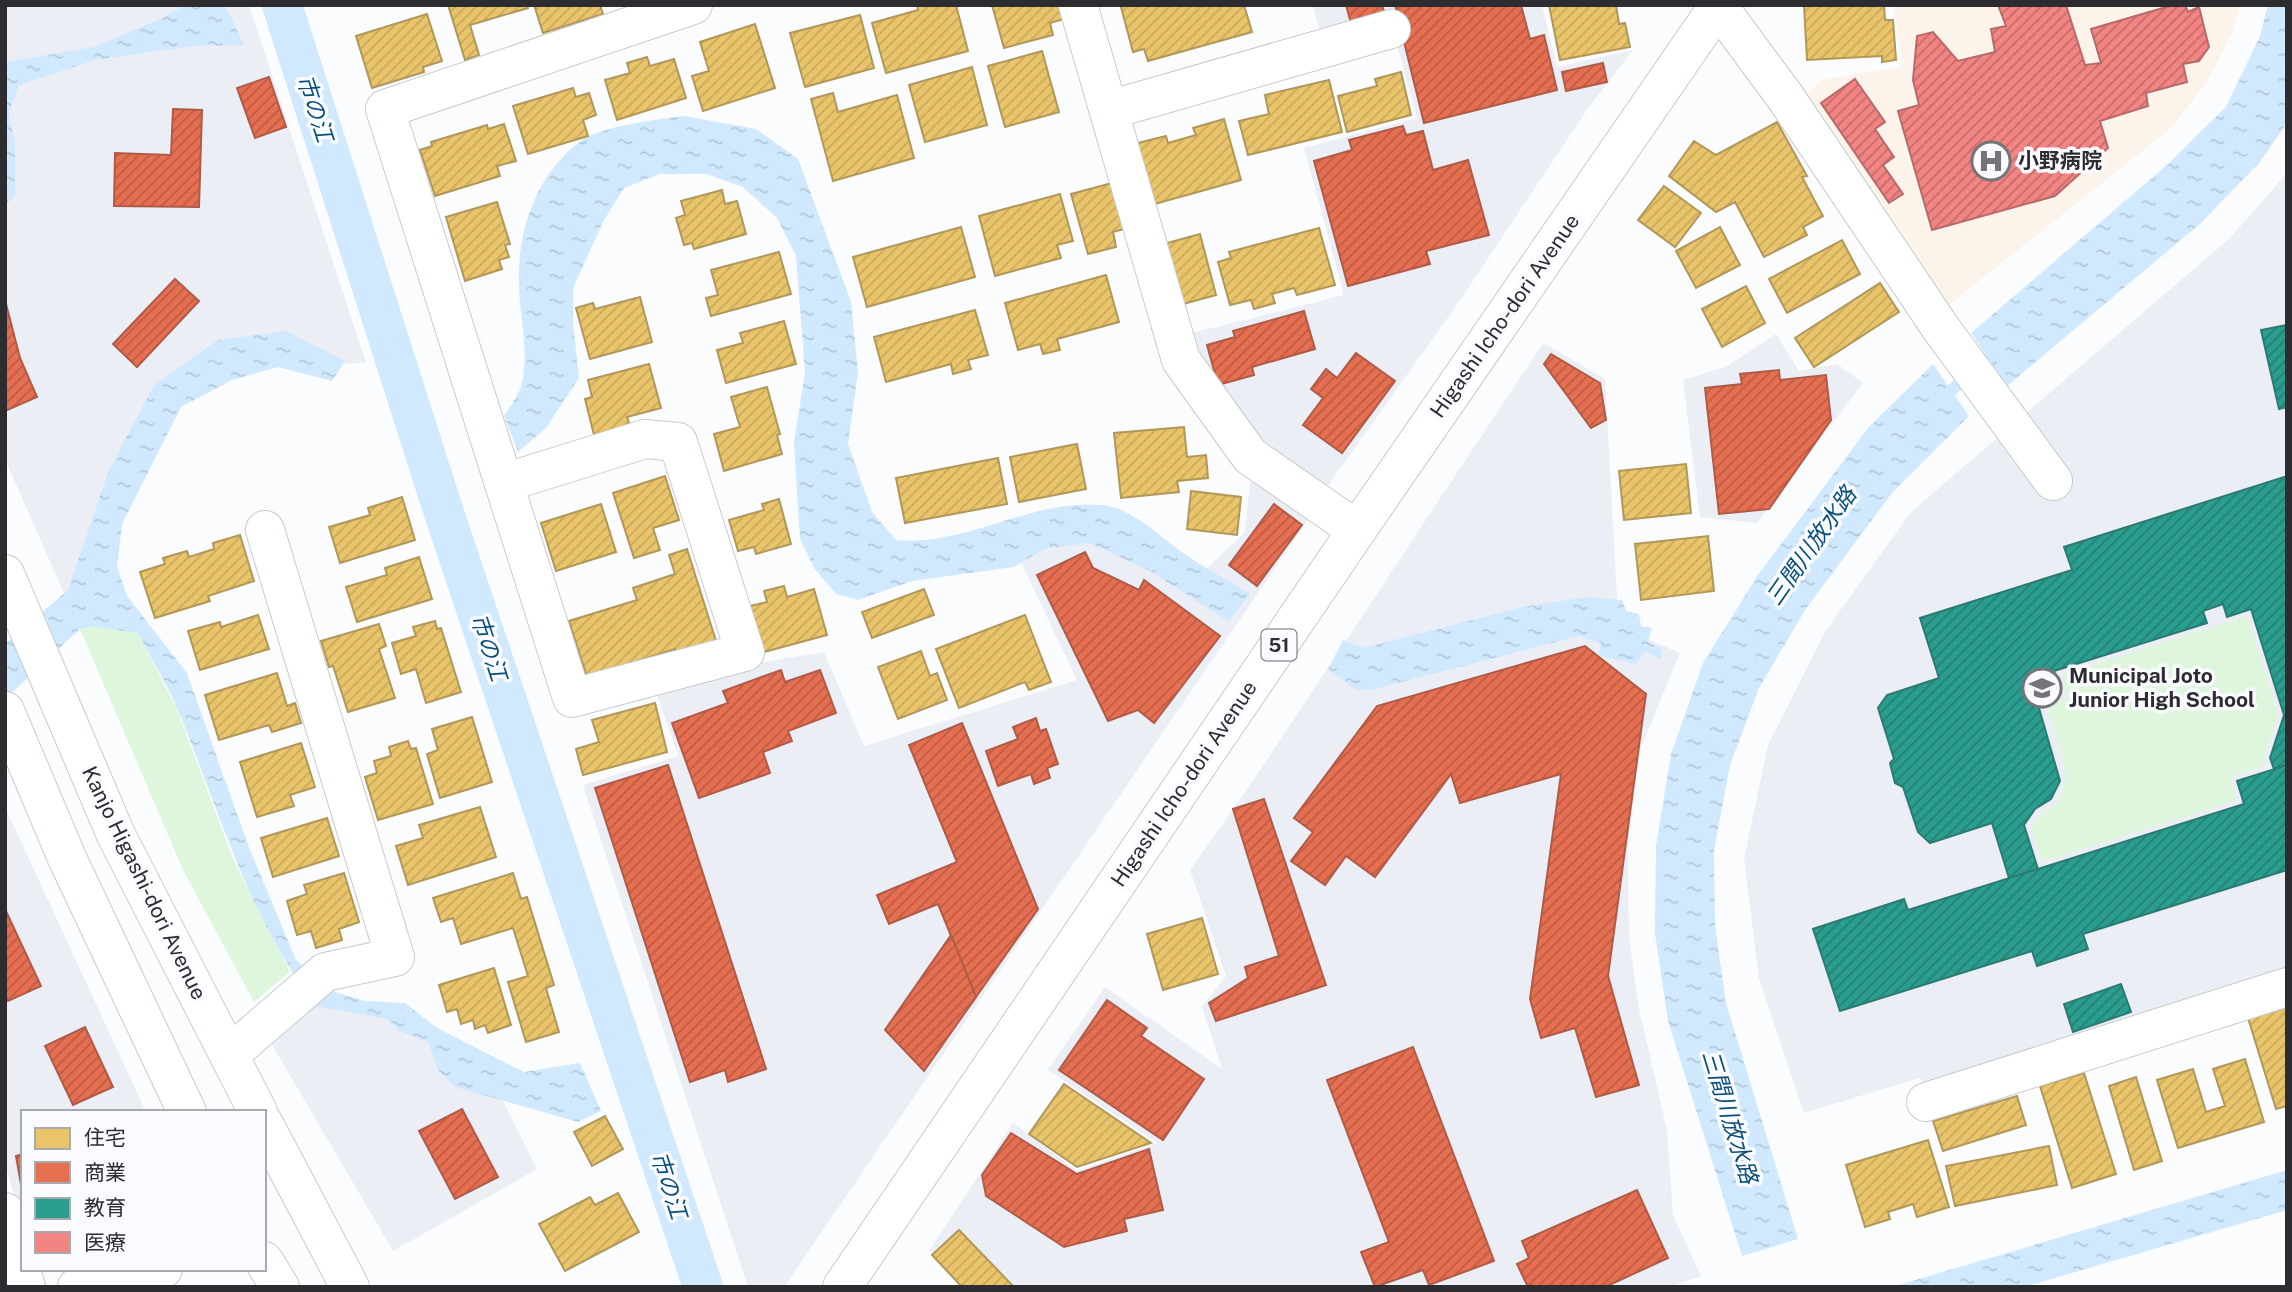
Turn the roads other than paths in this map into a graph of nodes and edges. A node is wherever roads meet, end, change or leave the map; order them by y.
1 (693, 5) edge
2 (1078, 5) edge
3 (1719, 6) edge
4 (1391, 29) dead end
5 (1109, 110) junction
6 (2053, 481) dead end
7 (504, 483) junction
8 (265, 530) dead end
9 (1357, 530) junction
10 (5, 574) edge
11 (5, 711) edge
12 (2287, 987) edge
13 (229, 1055) junction
14 (1926, 1102) dead end
15 (186, 1110) edge
16 (257, 1110) edge
17 (266, 1128) edge
18 (5, 1212) edge
19 (266, 1264) edge
20 (21, 1269) edge
21 (153, 1271) edge
22 (77, 1287) edge
23 (280, 1287) edge
24 (350, 1287) edge
25 (842, 1287) edge

1 - 7 street
2 - 5 street
3 - 6 street
3 - 9 street, Higashi Icho-dori Avenue / 51
4 - 5 street
5 - 9 street
7 - 7 street
8 - 13 street
9 - 25 street, Higashi Icho-dori Avenue / 51
10 - 13 street, Kanjo Higashi-dori Avenue
11 - 15 street
12 - 14 street
13 - 16 street, Kanjo Higashi-dori Avenue
17 - 24 street
18 - 20 street
19 - 23 street
21 - 22 street

